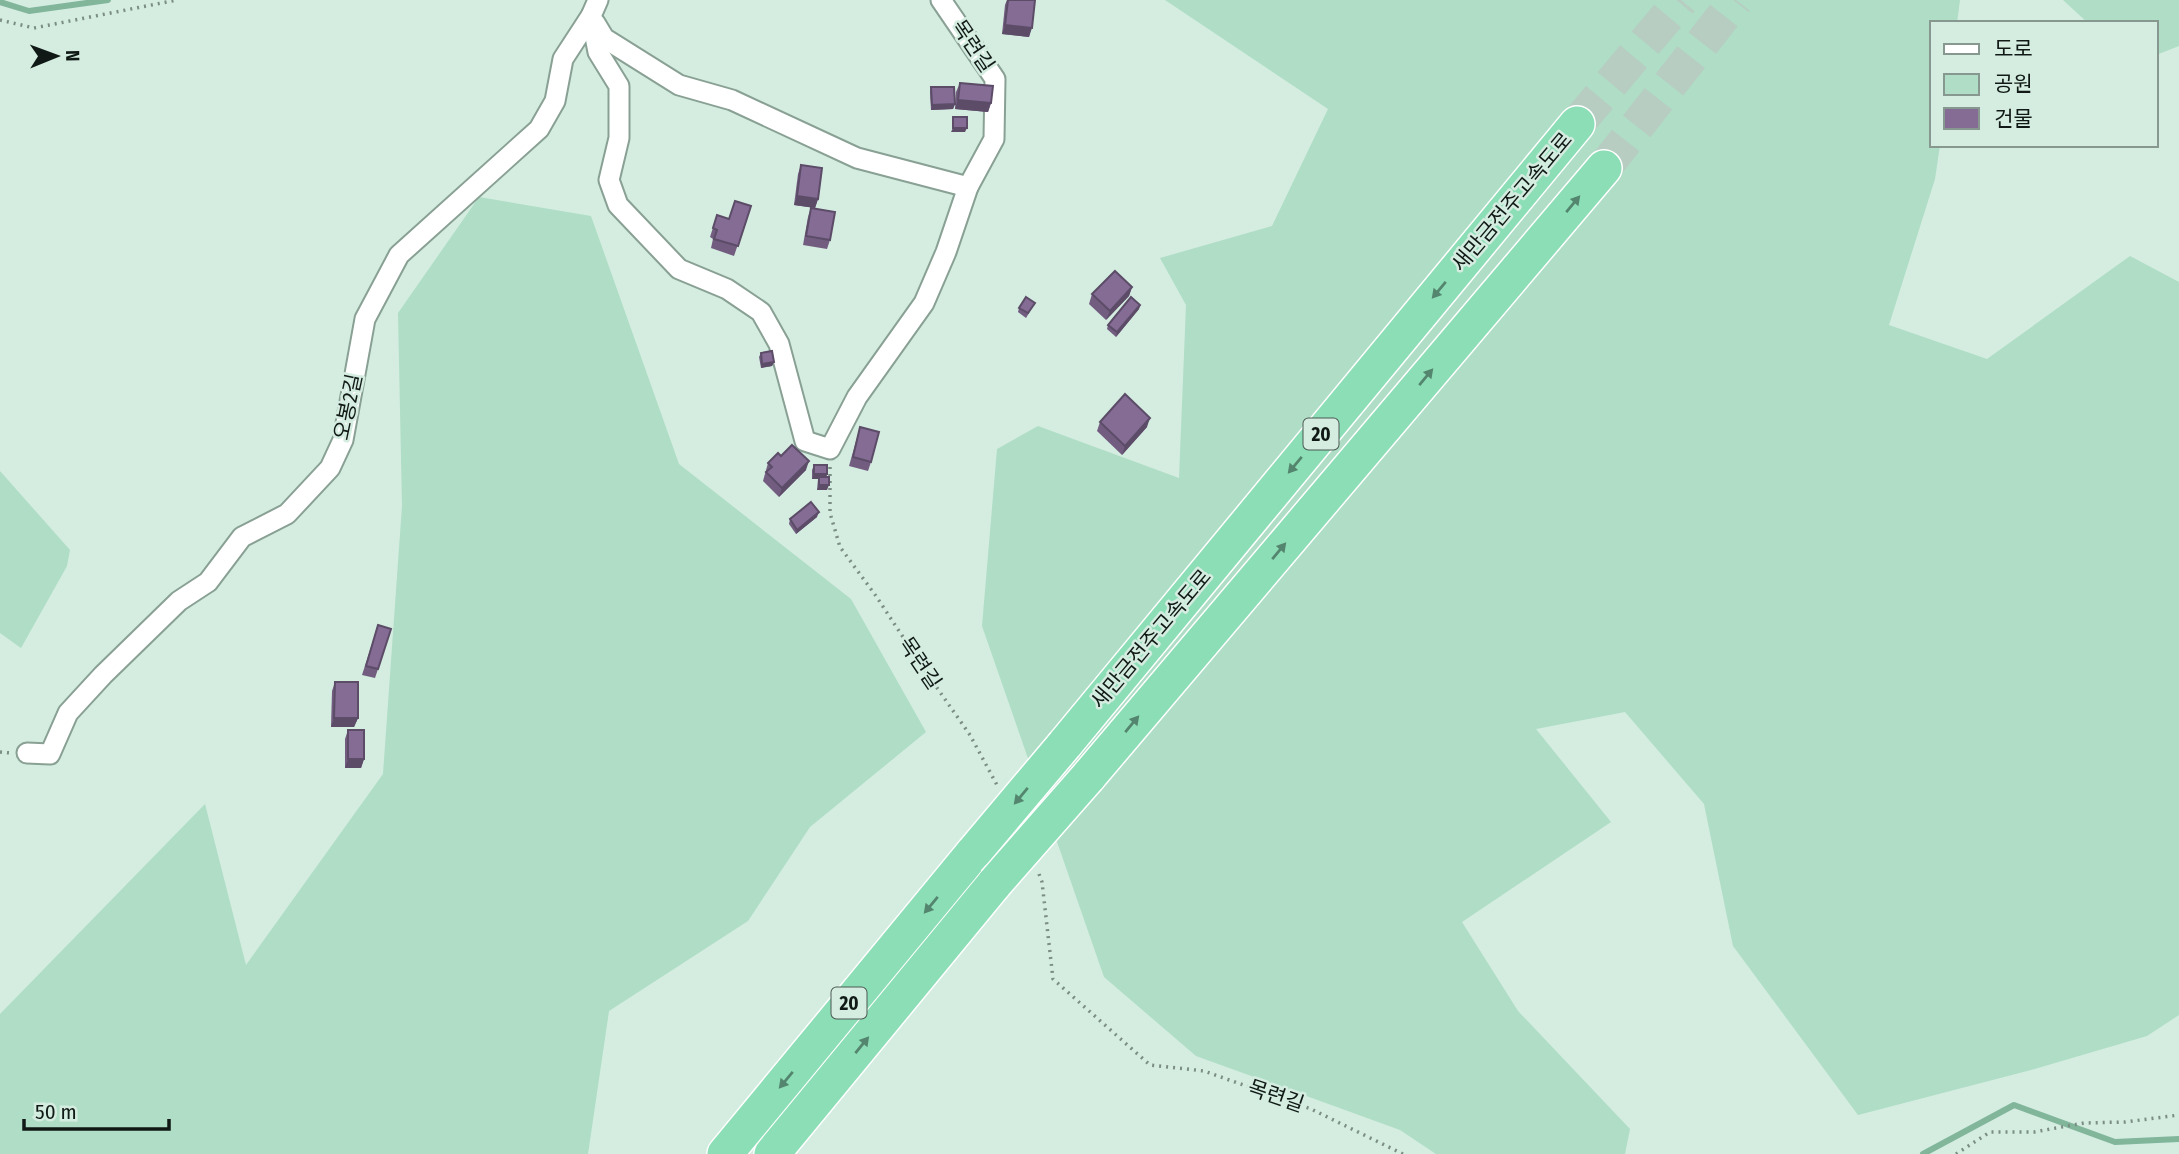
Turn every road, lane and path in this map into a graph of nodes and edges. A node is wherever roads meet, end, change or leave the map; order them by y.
1 (177, 0) edge
2 (941, 0) edge
3 (595, 8) edge
4 (0, 20) edge
5 (1577, 124) tunnel mouth
6 (1604, 168) tunnel mouth
7 (968, 187) junction
8 (830, 449) junction
9 (27, 753) dead end
10 (1001, 793) dead end
11 (1037, 871) dead end
12 (2179, 1115) edge
13 (725, 1154) edge
14 (772, 1154) edge
15 (1403, 1154) edge
16 (1956, 1154) edge

1 - 4 path
2 - 7 street, 목련길
3 - 7 street
3 - 8 street
3 - 9 street, 오봉2길
5 -> 13 highway, 새만금전주고속도로 / 20, bridge
14 -> 6 highway, 새만금전주고속도로 / 20, bridge
7 - 8 street, 목련길
8 - 10 path, 목련길
11 - 15 path, 목련길
12 - 16 path

